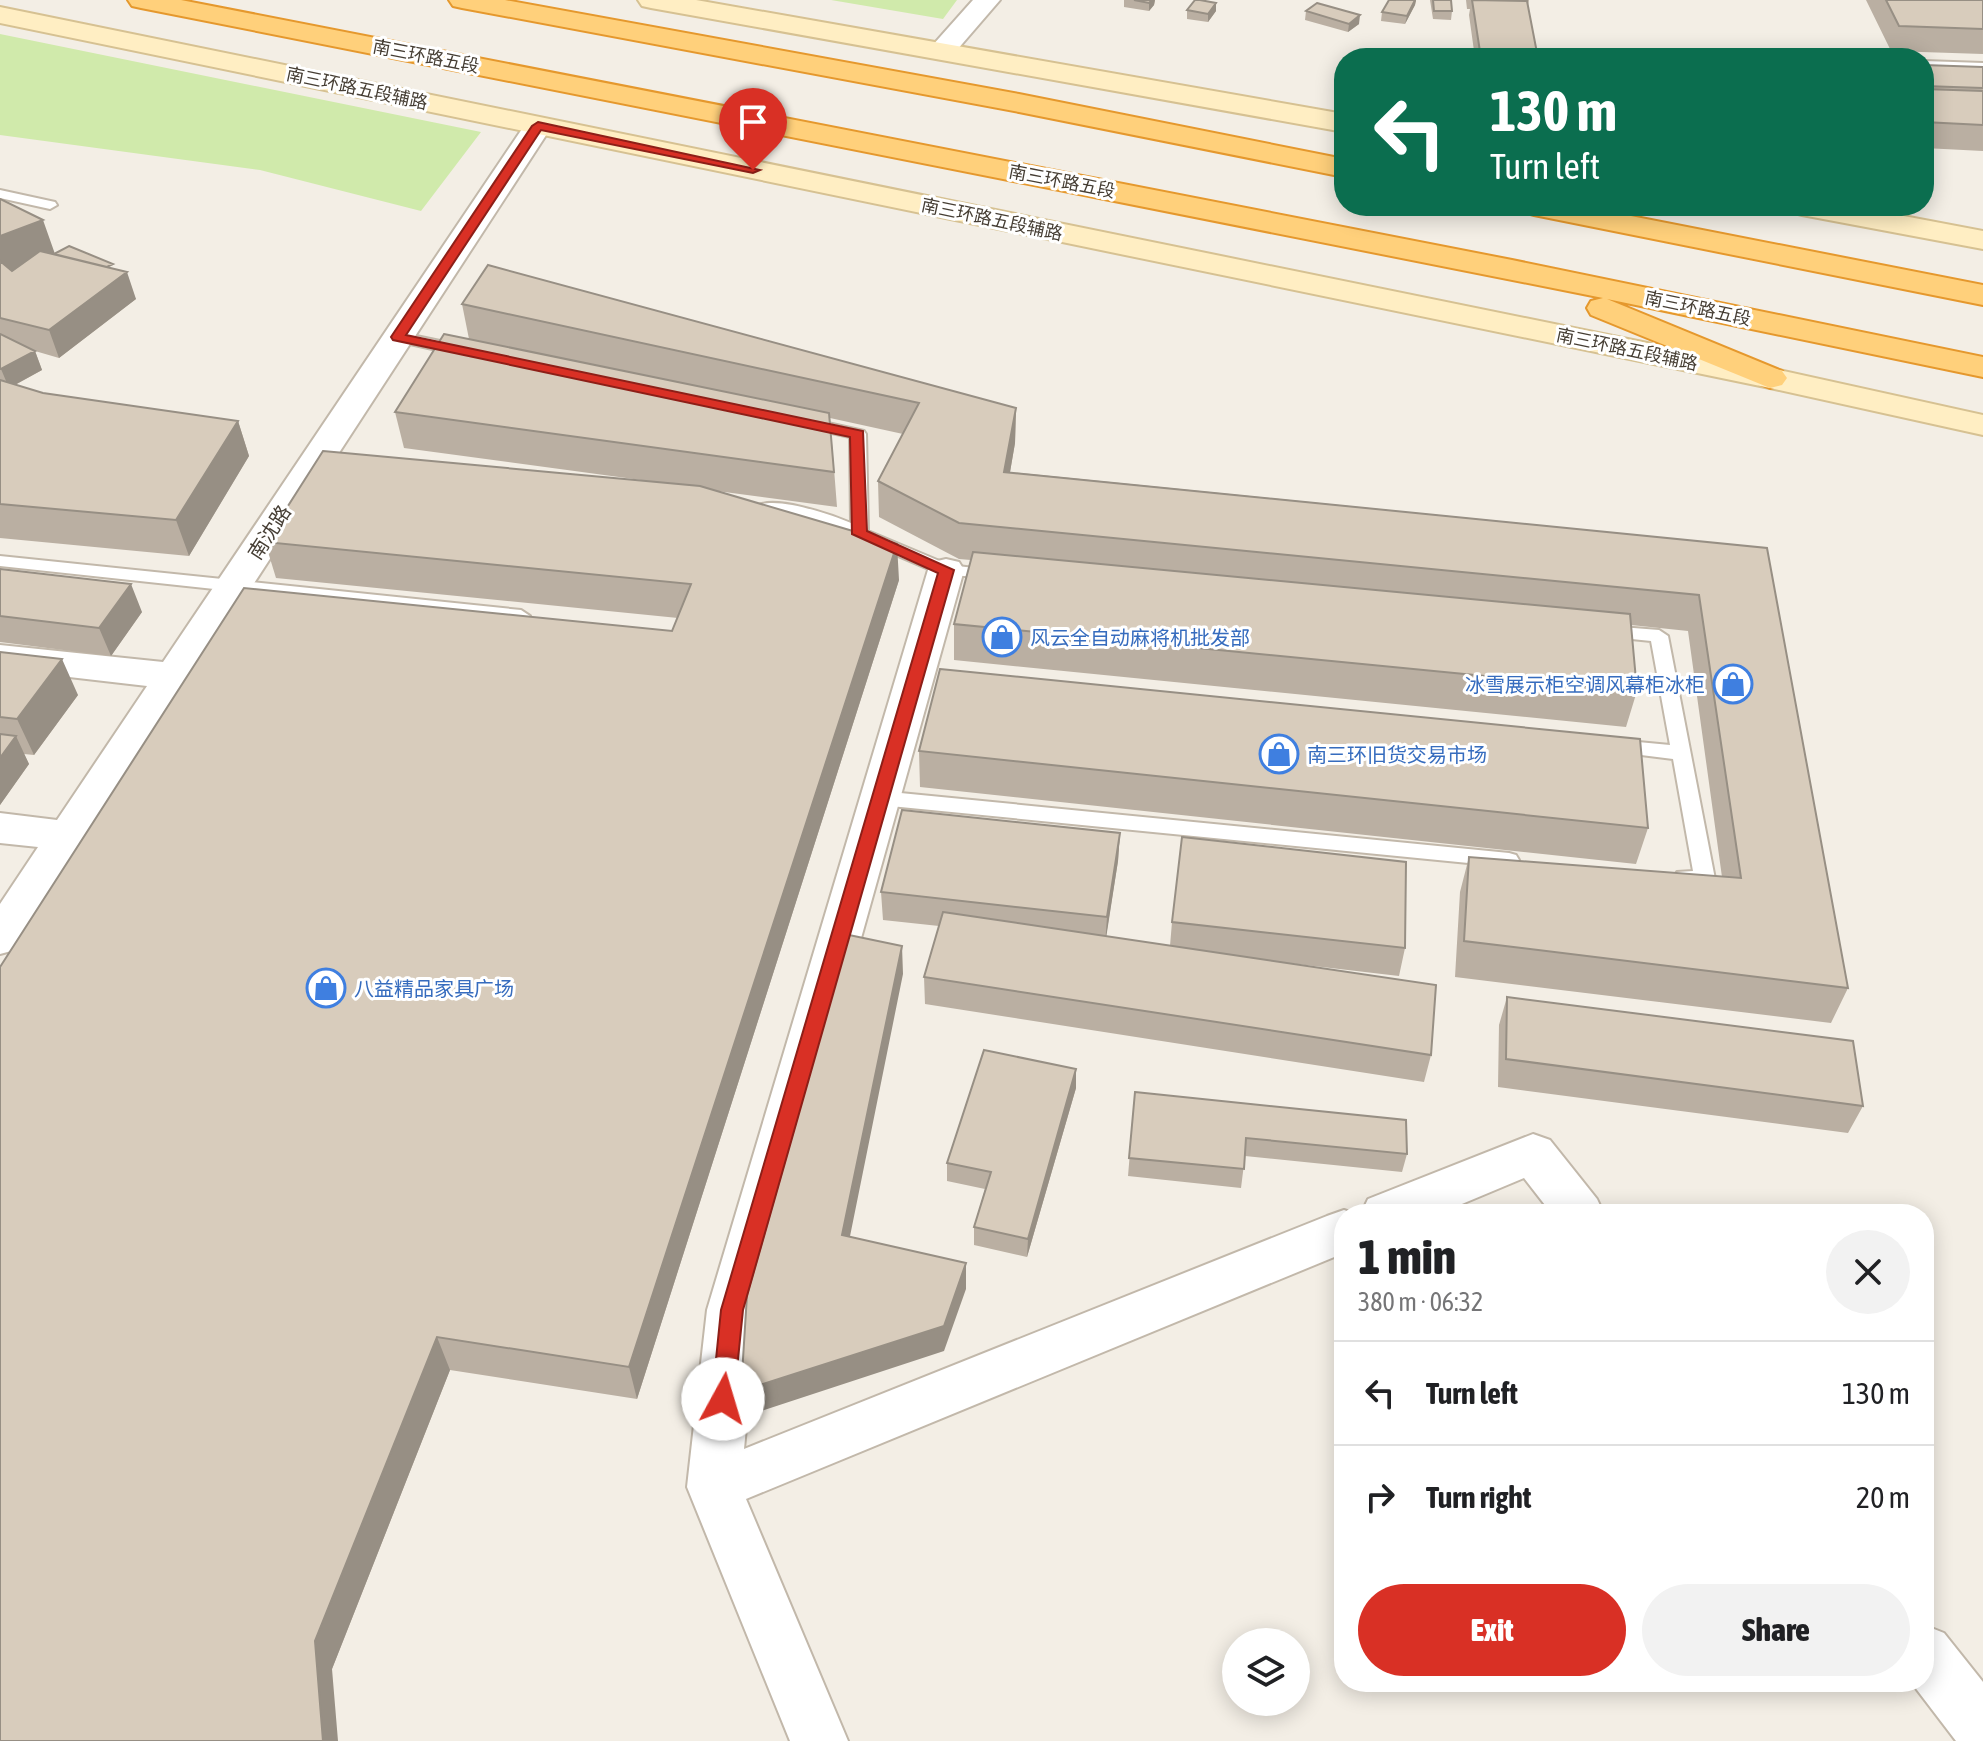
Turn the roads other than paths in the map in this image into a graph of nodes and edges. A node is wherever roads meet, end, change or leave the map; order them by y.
1 (141, 0) edge
2 (462, 0) edge
3 (651, 0) edge
4 (987, 0) edge
5 (0, 15) edge
6 (941, 52) junction
7 (1934, 65) edge
8 (1983, 67) edge
9 (1334, 121) edge
10 (538, 126) junction
11 (1334, 166) edge
12 (0, 194) edge
13 (50, 205) dead end
14 (1585, 216) edge
15 (1689, 216) edge
16 (1855, 216) edge
17 (1983, 240) edge
18 (1792, 257) junction
19 (1512, 270) junction
20 (1980, 294) edge
21 (397, 337) junction
22 (474, 354) edge
23 (1983, 367) edge
24 (1770, 378) junction
25 (781, 418) edge
26 (1983, 425) edge
27 (740, 505) edge
28 (860, 534) junction
29 (0, 561) edge
30 (946, 570) junction
31 (1009, 576) edge
32 (235, 584) junction
33 (543, 619) edge
34 (1596, 631) edge
35 (0, 657) edge
36 (173, 676) junction
37 (1603, 744) edge
38 (1681, 753) junction
39 (880, 798) junction
40 (0, 828) edge
41 (68, 836) junction
42 (1530, 862) edge
43 (1673, 876) edge
44 (0, 938) edge
45 (1410, 1204) edge
46 (1572, 1204) edge
47 (1334, 1235) edge
48 (714, 1487) junction
49 (1934, 1666) edge
50 (1983, 1729) edge
51 (819, 1741) edge

1 - 19 highway, 南三环路五段
2 - 11 highway
3 - 6 main road
4 - 6 street
5 - 10 main road, 南三环路五段辅路
6 - 9 main road
7 - 8 lane
10 - 21 street, 南沈路
10 - 24 main road, 南三环路五段辅路
12 - 13 lane
14 - 18 highway
15 - 18 highway
16 - 17 main road
18 - 20 highway
19 - 23 highway, 南三环路五段
19 - 24 highway
21 - 22 lane
21 - 32 street, 南沈路
24 - 26 main road, 南三环路五段辅路
25 - 28 lane
27 - 28 lane
28 - 30 lane
29 - 32 lane
30 - 31 lane
30 - 39 street
32 - 33 lane
32 - 36 street, 南沈路
34 - 38 lane
35 - 36 street
36 - 41 street, 南沈路
37 - 38 lane
38 - 43 lane
39 - 42 lane
39 - 48 street
40 - 41 street
41 - 44 street, 南沈路
45 - 46 street
47 - 48 street
48 - 51 street
49 - 50 street

